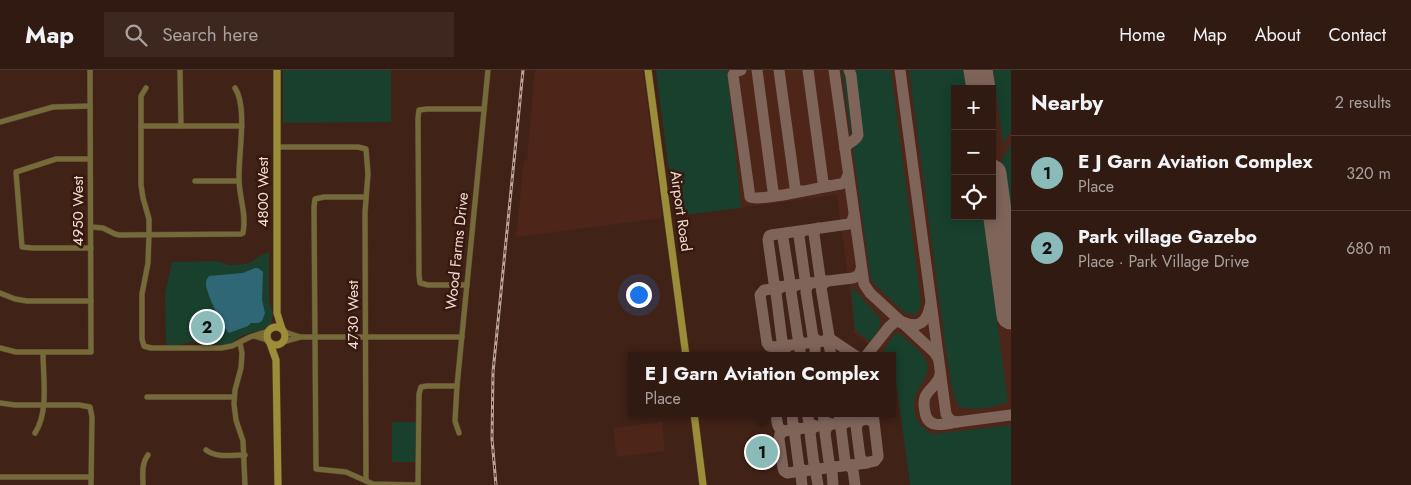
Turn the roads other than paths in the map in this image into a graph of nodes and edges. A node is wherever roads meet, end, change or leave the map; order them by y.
1 (90, 70) edge
2 (180, 70) edge
3 (277, 70) edge
4 (488, 70) edge
5 (648, 70) edge
6 (146, 88) dead end
7 (235, 88) dead end
8 (90, 106) junction
9 (484, 109) junction
10 (0, 122) edge
11 (141, 126) junction
12 (181, 126) junction
13 (242, 126) junction
14 (277, 147) junction
15 (90, 159) junction
16 (195, 181) dead end
17 (239, 181) junction
18 (366, 197) junction
19 (91, 227) junction
20 (149, 235) junction
21 (91, 248) junction
22 (467, 285) junction
23 (0, 293) edge
24 (91, 301) junction
25 (277, 313) junction
26 (270, 330) junction
27 (283, 331) junction
28 (254, 336) junction
29 (365, 336) junction
30 (300, 337) junction
31 (314, 337) junction
32 (462, 337) junction
33 (269, 341) junction
34 (240, 342) junction
35 (282, 343) junction
36 (0, 348) edge
37 (43, 352) junction
38 (685, 352) edge
39 (276, 360) junction
40 (457, 386) junction
41 (147, 397) dead end
42 (233, 397) junction
43 (0, 403) edge
44 (44, 405) junction
45 (694, 417) edge
46 (35, 433) dead end
47 (459, 433) dead end
48 (206, 450) dead end
49 (148, 455) dead end
50 (245, 455) junction
51 (0, 476) edge
52 (91, 477) junction
53 (366, 481) junction
54 (92, 485) edge
55 (143, 485) edge
56 (245, 485) edge
57 (278, 485) edge
58 (418, 485) edge
59 (703, 485) edge

1 - 8 street, 4950 West
2 - 12 street
3 - 14 main road, 4800 West
4 - 9 street, Wood Farms Drive
5 - 38 main road, Airport Road
6 - 11 street
7 - 13 street
8 - 10 street
8 - 15 street, 4950 West
9 - 22 street, Wood Farms Drive
9 - 22 street
11 - 12 street
11 - 20 street
12 - 13 street
13 - 17 street
14 - 18 street, 4730 West
14 - 25 main road, 4800 West
15 - 19 street, 4950 West
15 - 21 street
16 - 17 street
17 - 20 street
18 - 29 street, 4730 West
18 - 31 street
19 - 20 street
19 - 21 street, 4950 West
20 - 34 street
21 - 24 street, 4950 West
22 - 32 street, Wood Farms Drive
23 - 24 street
24 - 37 street, 4950 West
25 - 26 main road, 4800 West
25 - 27 main road, 4800 West
26 - 27 main road
26 - 28 street
26 - 33 main road, 4800 West
27 - 30 street
27 - 35 main road, 4800 West
28 - 33 street
28 - 34 street
29 - 31 street
29 - 32 street
29 - 53 street, 4730 West
30 - 31 street
30 - 35 street
31 - 53 street
32 - 40 street, Wood Farms Drive
33 - 35 main road
33 - 39 main road, 4800 West
34 - 42 street
35 - 39 main road, 4800 West
36 - 37 street
37 - 44 street
39 - 57 main road, 4800 West
40 - 47 street, Wood Farms Drive
40 - 58 street
41 - 42 street
42 - 50 street
43 - 44 street
44 - 46 street
44 - 52 street
45 - 59 main road
48 - 50 street
49 - 55 street
50 - 56 street
51 - 52 street
52 - 54 street
53 - 58 street

